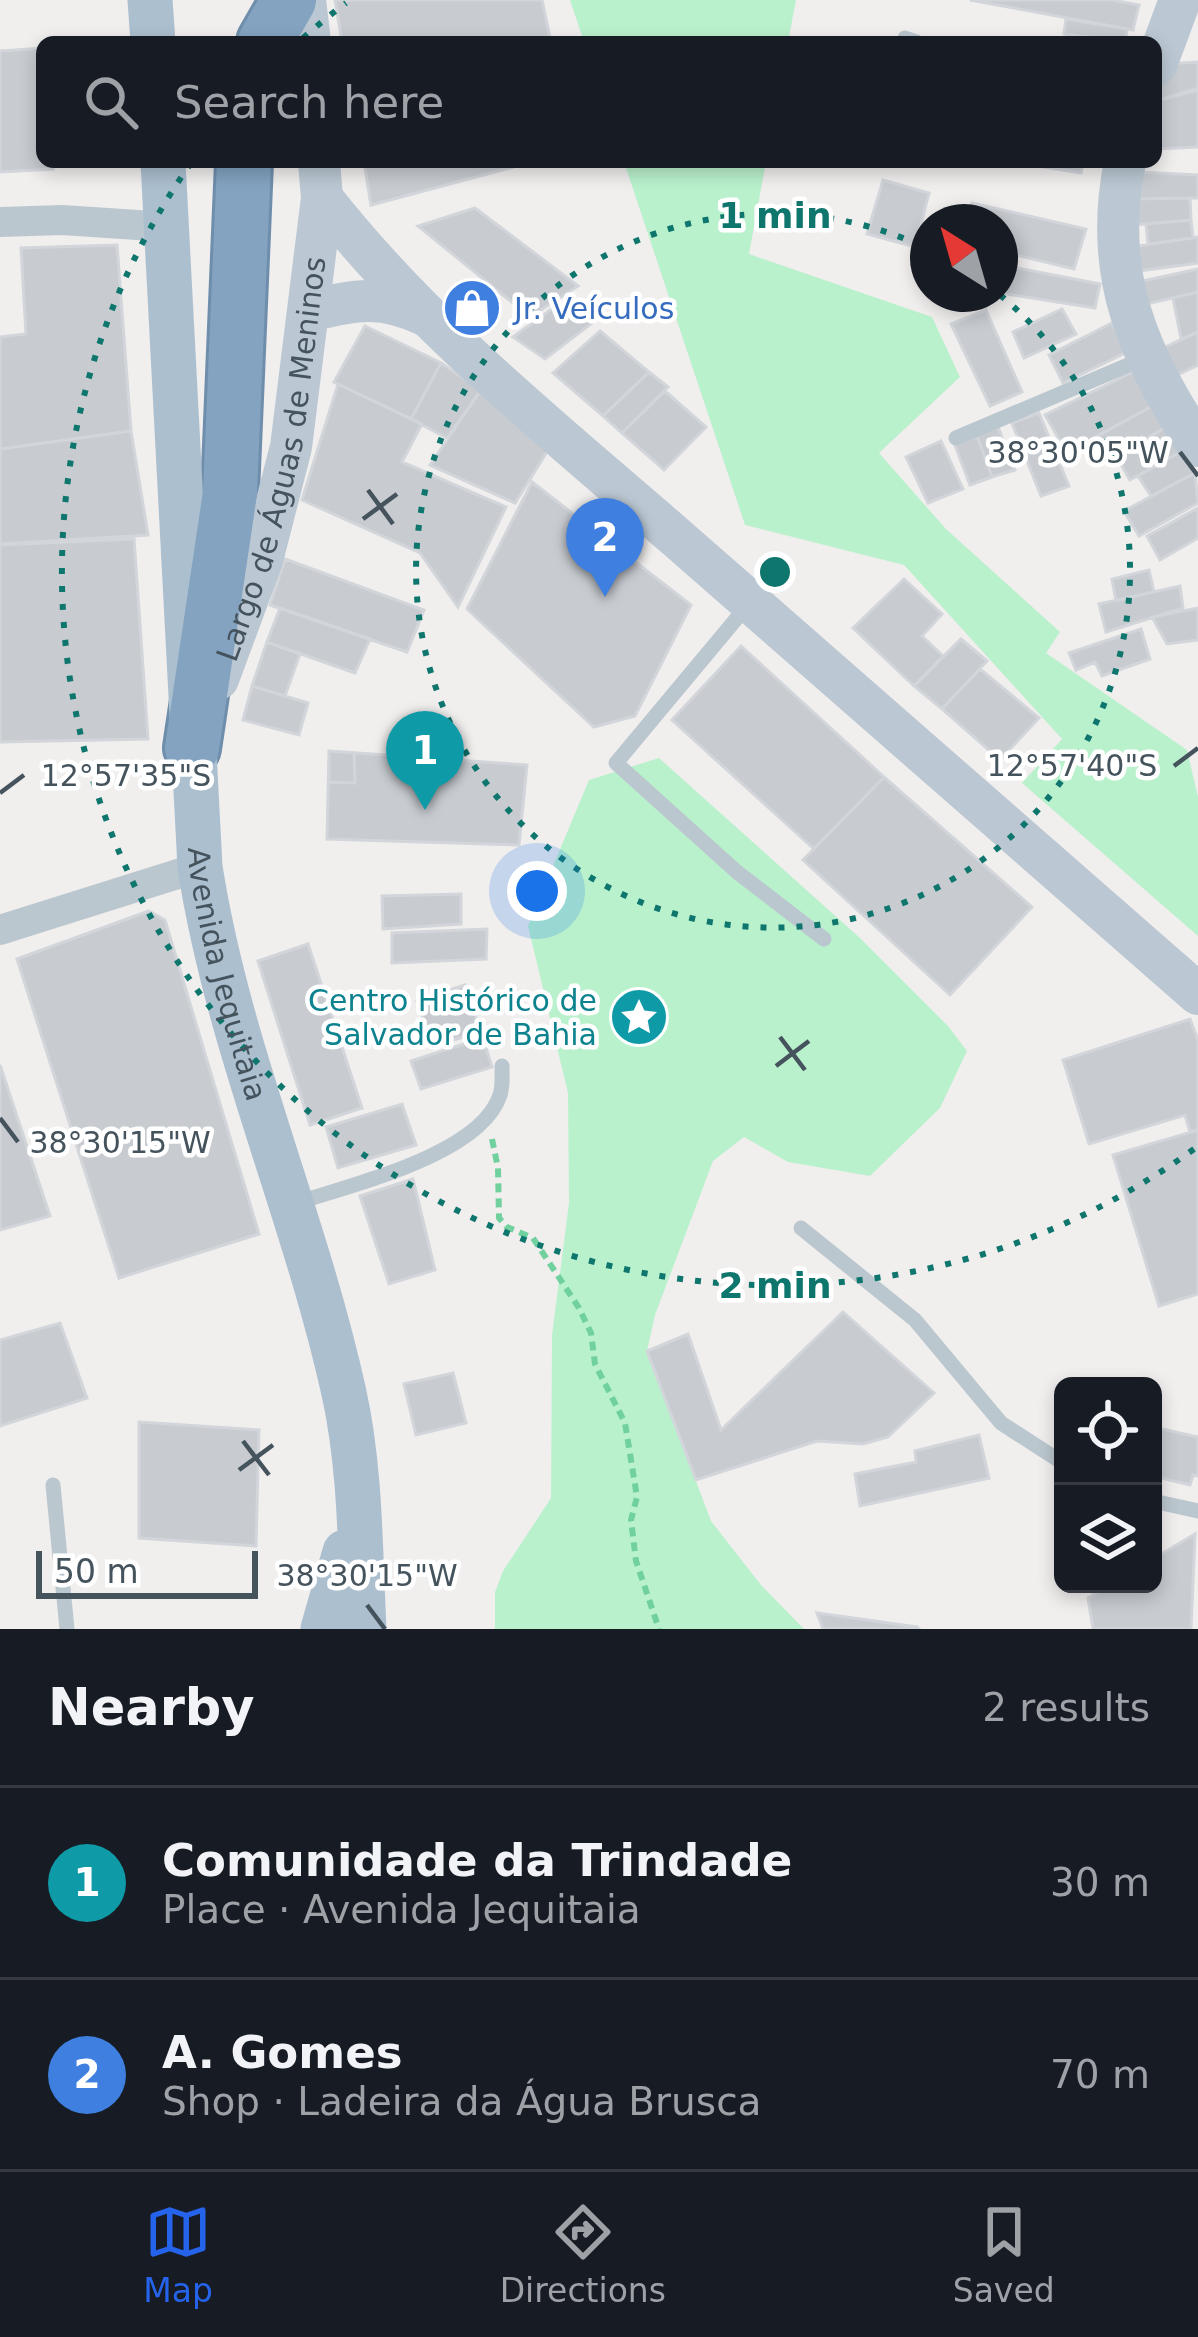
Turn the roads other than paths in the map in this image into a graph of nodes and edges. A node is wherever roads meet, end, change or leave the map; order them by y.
1 (150, 0) edge
2 (289, 0) edge
3 (305, 0) edge
4 (1180, 0) edge
5 (153, 36) edge
6 (268, 36) edge
7 (309, 36) edge
8 (1162, 48) edge
9 (163, 168) edge
10 (244, 168) edge
11 (1124, 168) edge
12 (320, 180) edge
13 (0, 222) edge
14 (168, 227) junction
15 (310, 310) junction
16 (433, 319) junction
17 (1145, 358) junction
18 (956, 438) dead end
19 (1198, 446) edge
20 (751, 602) junction
21 (192, 748) junction
22 (200, 867) junction
23 (0, 931) edge
24 (824, 939) dead end
25 (1198, 994) edge
26 (502, 1066) dead end
27 (291, 1204) junction
28 (801, 1228) dead end
29 (1054, 1457) edge
30 (53, 1485) dead end
31 (358, 1503) junction
32 (1162, 1504) edge
33 (1198, 1511) edge
34 (67, 1629) edge
35 (323, 1629) edge
36 (364, 1629) edge

1 - 5 main road
2 - 6 highway
3 - 7 street
4 - 8 street
9 - 14 main road, Avenida Jequitaia
10 - 21 highway
11 - 17 street
12 - 15 street, Largo de Águas de Meninos
12 - 16 street
13 - 14 street
14 - 21 main road, Avenida Jequitaia
15 - 16 street
15 - 21 street, Largo de Águas de Meninos
16 - 20 street
17 - 18 lane
17 - 19 street
20 - 24 lane
20 - 25 street
21 - 22 main road, Avenida Jequitaia
22 - 23 street
22 - 27 main road, Avenida Jequitaia
26 - 27 lane
27 - 31 main road, Avenida Jequitaia
28 - 29 lane
30 - 34 lane
31 - 35 main road
31 - 36 main road, Avenida Jequitaia
32 - 33 lane

